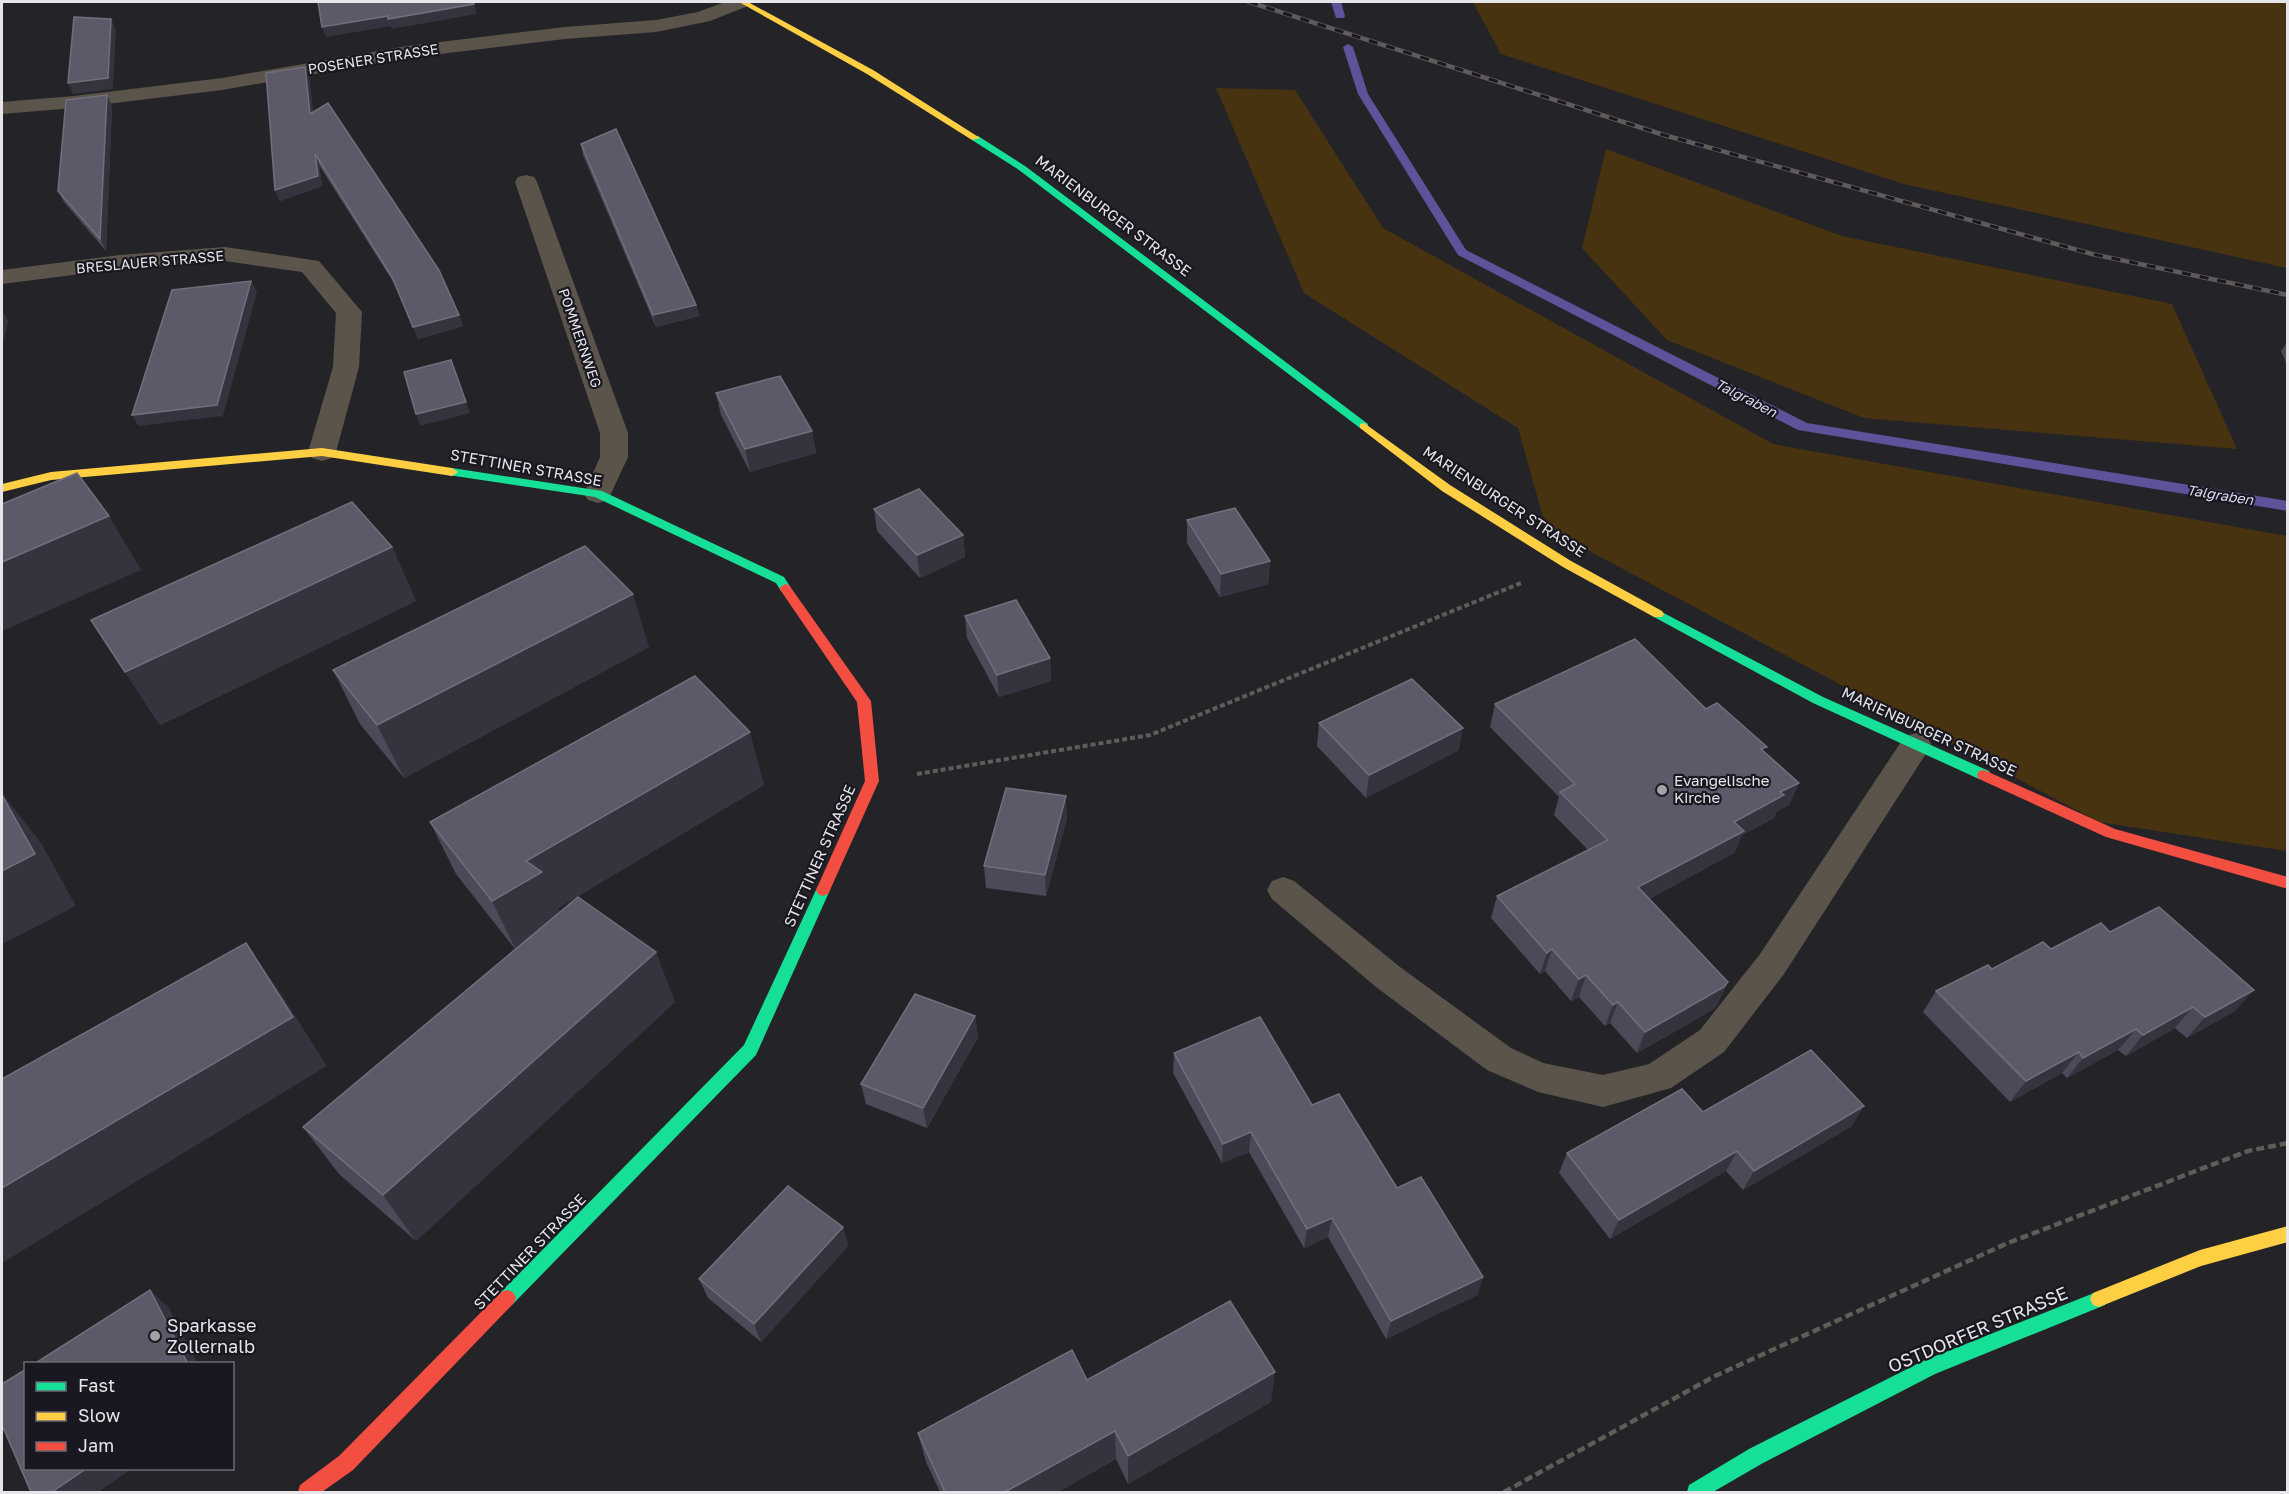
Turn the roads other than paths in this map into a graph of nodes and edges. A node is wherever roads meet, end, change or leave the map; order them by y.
1 (742, 2) edge
2 (2, 108) edge
3 (526, 182) dead end
4 (2, 277) edge
5 (322, 452) junction
6 (2, 488) edge
7 (598, 494) junction
8 (1916, 744) junction
9 (2288, 883) edge
10 (1283, 890) dead end
11 (2288, 1234) edge
12 (307, 1492) edge
13 (1696, 1492) edge

1 - 2 street, POSENER STRASSE
1 - 8 street, MARIENBURGER STRASSE
3 - 7 street, POMMERNWEG
4 - 5 street, BRESLAUER STRASSE
5 - 6 street, STETTINER STRASSE
5 - 7 street, STETTINER STRASSE
7 - 12 street, STETTINER STRASSE
8 - 9 street, MARIENBURGER STRASSE
8 - 10 lane
11 - 13 street, OSTDORFER STRASSE

